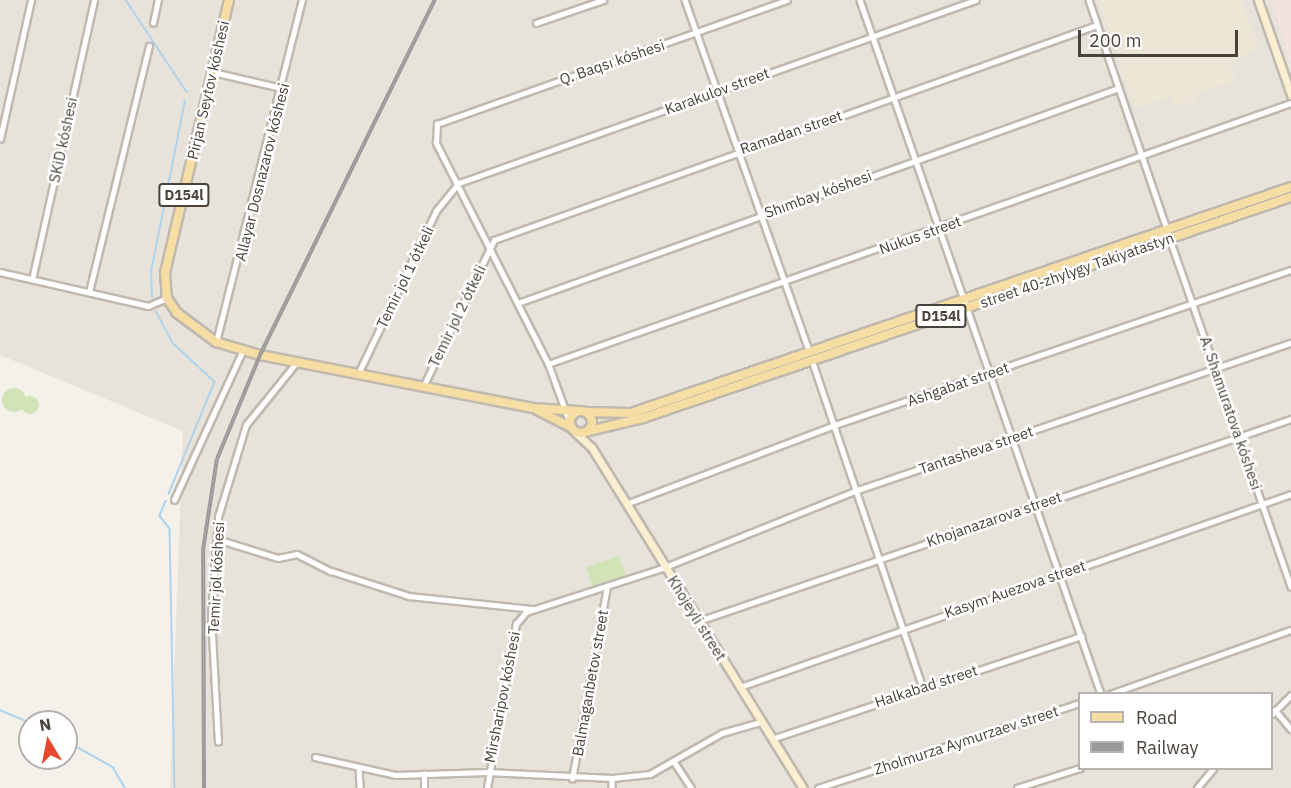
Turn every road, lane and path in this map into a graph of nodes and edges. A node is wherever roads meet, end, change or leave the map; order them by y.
1 (31, 0) edge
2 (94, 0) edge
3 (158, 0) edge
4 (229, 0) edge
5 (302, 0) edge
6 (603, 0) edge
7 (685, 0) edge
8 (787, 0) edge
9 (860, 0) edge
10 (976, 0) edge
11 (1089, 0) edge
12 (1258, 0) edge
13 (153, 23) dead end
14 (536, 23) dead end
15 (1097, 25) junction
16 (696, 32) junction
17 (873, 35) junction
18 (149, 46) dead end
19 (213, 72) junction
20 (282, 88) junction
21 (1119, 88) junction
22 (717, 91) junction
23 (1291, 95) edge
24 (895, 96) junction
25 (1291, 103) edge
26 (0, 139) edge
27 (738, 150) junction
28 (1144, 155) junction
29 (916, 159) junction
30 (459, 183) junction
31 (1291, 187) edge
32 (1291, 197) edge
33 (761, 215) junction
34 (940, 228) junction
35 (1167, 229) junction
36 (1170, 239) junction
37 (489, 245) junction
38 (1291, 270) edge
39 (0, 272) edge
40 (32, 280) junction
41 (785, 283) junction
42 (88, 292) junction
43 (964, 297) junction
44 (168, 298) junction
45 (518, 303) junction
46 (1193, 304) junction
47 (968, 307) junction
48 (216, 342) junction
49 (1291, 343) edge
50 (243, 350) junction
51 (809, 351) junction
52 (812, 360) junction
53 (296, 363) junction
54 (548, 364) junction
55 (1216, 369) junction
56 (991, 373) junction
57 (358, 375) junction
58 (423, 387) junction
59 (533, 408) junction
60 (565, 410) junction
61 (582, 411) junction
62 (1291, 419) edge
63 (835, 425) junction
64 (572, 427) junction
65 (589, 431) junction
66 (1013, 437) junction
67 (1239, 437) junction
68 (592, 448) junction
69 (858, 490) junction
70 (1291, 494) edge
71 (174, 500) dead end
72 (626, 504) junction
73 (1037, 504) junction
74 (1262, 504) junction
75 (217, 539) junction
76 (880, 557) junction
77 (665, 567) junction
78 (1060, 574) junction
79 (607, 586) junction
80 (1291, 586) edge
81 (536, 609) junction
82 (699, 621) junction
83 (903, 628) junction
84 (1291, 630) edge
85 (1081, 636) junction
86 (740, 687) junction
87 (923, 687) junction
88 (1101, 692) edge
89 (1113, 692) edge
90 (1291, 695) edge
91 (1078, 704) edge
92 (1274, 712) edge
93 (761, 722) junction
94 (1291, 729) edge
95 (772, 739) junction
96 (218, 742) dead end
97 (315, 757) dead end
98 (675, 763) junction
99 (359, 767) junction
100 (1078, 769) edge
101 (1212, 770) edge
102 (487, 772) junction
103 (424, 774) junction
104 (612, 778) junction
105 (550, 779) junction
106 (572, 779) junction
107 (360, 788) edge
108 (424, 788) edge
109 (487, 788) edge
110 (550, 788) edge
111 (612, 788) edge
112 (691, 788) edge
113 (803, 788) edge
114 (818, 788) edge
115 (1017, 788) edge
116 (1197, 788) edge

1 - 26 street
2 - 40 street, SKiD kóshesi
3 - 13 street
4 - 19 main road, Pirjan Seytov kóshesi / D154l
5 - 20 street, Allayar Dosnazarov kóshesi
6 - 14 street
7 - 16 street
8 - 16 street, Q. Baqsı kóshesi
9 - 17 street
10 - 17 street, Karakulov street
11 - 15 street
12 - 23 street
15 - 21 street
15 - 24 street, Ramadan street
16 - 22 street
16 - 30 street, Q. Baqsı kóshesi
17 - 22 street, Karakulov street
17 - 24 street
18 - 42 street
19 - 20 street
19 - 44 main road, Pirjan Seytov kóshesi / D154l
20 - 48 street, Allayar Dosnazarov kóshesi
21 - 28 street
21 - 29 street, Shımbay kóshesi
22 - 27 street
22 - 30 street, Karakulov street
24 - 27 street, Ramadan street
24 - 29 street
25 - 28 street, Nukus street
27 - 33 street
27 - 37 street, Ramadan street
28 - 34 street, Nukus street
28 - 35 street
29 - 33 street, Shımbay kóshesi
29 - 34 street
30 - 37 street
30 - 57 street, Temir jol 1 ótkeli
31 - 35 main road, street 40-zhylygy Takiyatastyn / D154l
32 - 36 main road, street 40-zhylygy Takiyatastyn / D154l
33 - 41 street
33 - 45 street, Shımbay kóshesi
34 - 41 street, Nukus street
34 - 43 street
35 - 43 main road, street 40-zhylygy Takiyatastyn / D154l
36 - 46 street, A. Shamuratova kóshesi
36 - 47 main road, street 40-zhylygy Takiyatastyn / D154l
37 - 45 street
37 - 58 street, Temir jol 2 ótkeli
38 - 46 street, Ashgabat street
39 - 40 street
40 - 42 street
41 - 51 street
41 - 54 street, Nukus street
42 - 44 street
43 - 47 street
43 - 51 main road, street 40-zhylygy Takiyatastyn / D154l
44 - 48 main road, D154l
45 - 54 street
46 - 55 street, A. Shamuratova kóshesi
46 - 56 street, Ashgabat street
47 - 52 main road, street 40-zhylygy Takiyatastyn / D154l
47 - 56 street
48 - 50 main road, D154l
49 - 55 street, Tantasheva street
50 - 53 main road, D154l
50 - 71 street
51 - 61 main road, street 40-zhylygy Takiyatastyn / D154l
52 - 63 street
52 - 65 main road, street 40-zhylygy Takiyatastyn / D154l
53 - 57 main road, D154l
53 - 75 street, Temir jol kóshesi
54 - 60 street
55 - 66 street, Tantasheva street
55 - 67 street, A. Shamuratova kóshesi
56 - 63 street, Ashgabat street
56 - 66 street
57 - 58 main road, D154l
58 - 59 main road, D154l
59 - 60 main road, D154l
59 - 64 main road, D154l
60 - 61 main road, D154l
60 - 64 street
61 - 64 main road
61 - 65 main road
62 - 67 street, Khojanazarova street
63 - 69 street
63 - 72 street, Ashgabat street
64 - 65 main road, D154l
64 - 68 street
65 - 68 street
66 - 69 street, Tantasheva street
66 - 73 street
67 - 73 street, Khojanazarova street
67 - 74 street, A. Shamuratova kóshesi
68 - 72 street, Khojeyli street
69 - 76 street
69 - 77 street, Tantasheva street
70 - 74 street, Kasym Auezova street
72 - 77 street, Khojeyli street
73 - 76 street, Khojanazarova street
73 - 78 street
74 - 78 street, Kasym Auezova street
74 - 80 street, A. Shamuratova kóshesi
75 - 81 street
75 - 96 street, Temir jol kóshesi
76 - 82 street, Khojanazarova street
76 - 83 street
77 - 79 street, Mirsharipov kóshesi
77 - 82 street, Khojeyli street
78 - 83 street, Kasym Auezova street
78 - 85 street
79 - 81 street, Mirsharipov kóshesi
79 - 106 street, Balmaganbetov street
81 - 102 street, Mirsharipov kóshesi
82 - 86 street, Khojeyli street
83 - 86 street, Kasym Auezova street
83 - 87 street
84 - 89 street
85 - 87 street, Halkabad street
85 - 88 street
86 - 93 street, Khojeyli street
87 - 95 street, Halkabad street
90 - 92 street
91 - 114 street, Zholmurza Aymurzaev street
92 - 94 street
93 - 95 street, Khojeyli street
93 - 98 street
95 - 113 street, Khojeyli street
97 - 99 street
98 - 104 street
98 - 112 street
99 - 103 street
99 - 107 street
100 - 115 street
101 - 116 street
102 - 103 street
102 - 105 street
102 - 109 street, Mirsharipov kóshesi
103 - 108 street
104 - 106 street
104 - 111 street
105 - 106 street
105 - 110 street

